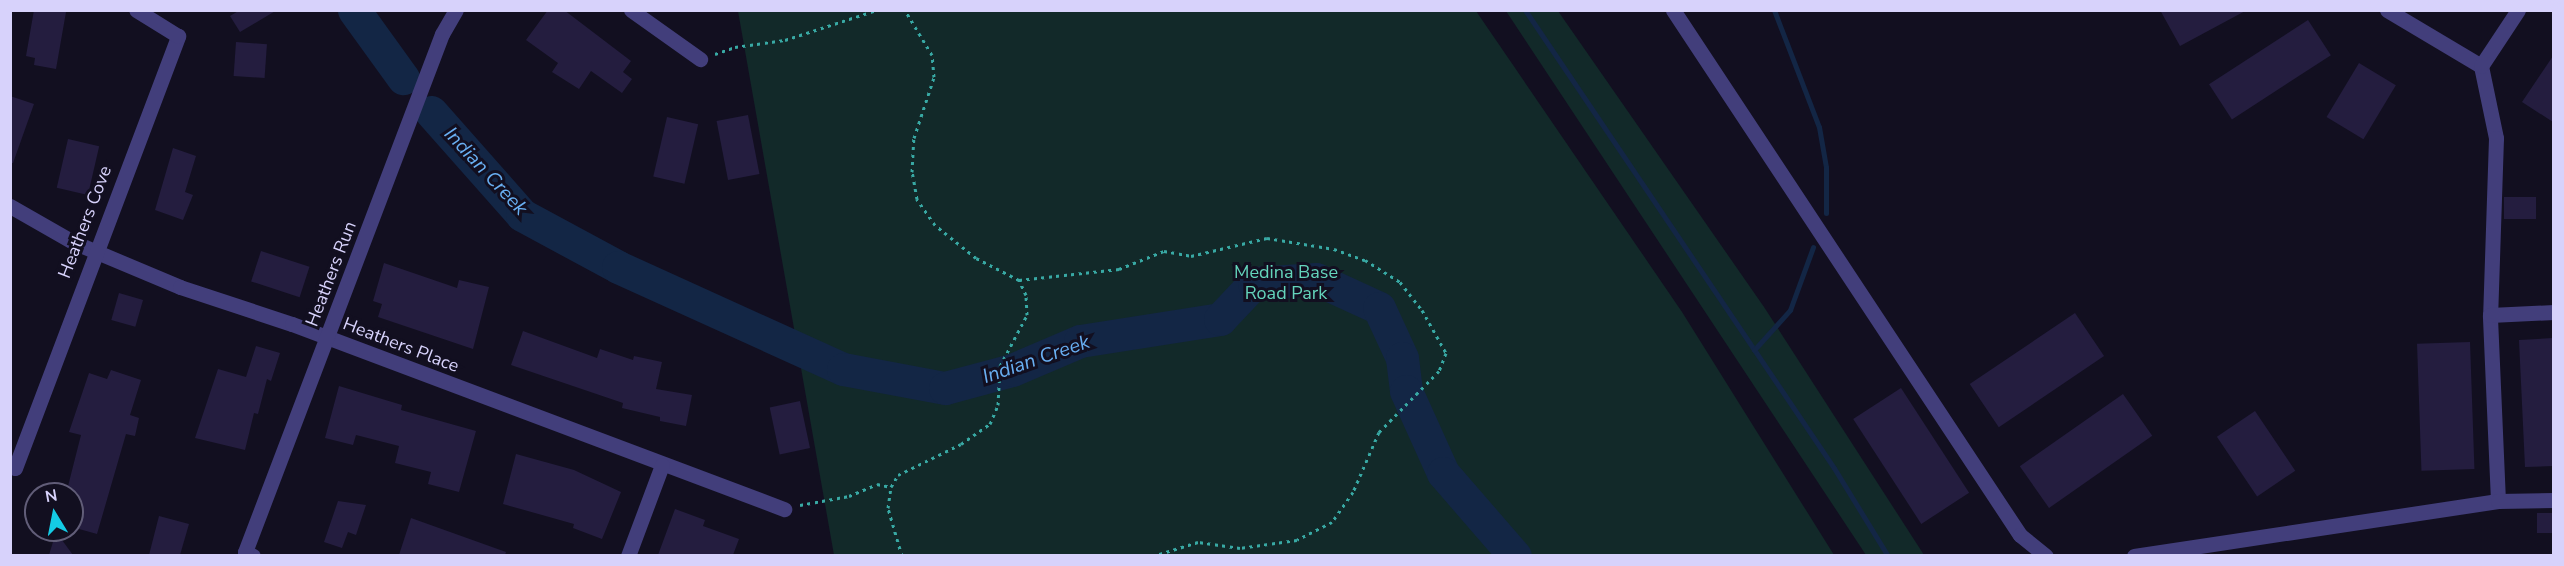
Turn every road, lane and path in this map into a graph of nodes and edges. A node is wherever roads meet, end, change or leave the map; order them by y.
1 (136, 10) edge
2 (456, 10) edge
3 (632, 10) edge
4 (877, 10) edge
5 (905, 10) edge
6 (1673, 10) edge
7 (2386, 10) edge
8 (2518, 10) edge
9 (700, 59) joint
10 (2481, 66) junction
11 (10, 206) edge
12 (95, 251) junction
13 (1019, 280) junction
14 (2553, 312) edge
15 (2490, 315) junction
16 (327, 338) junction
17 (662, 465) junction
18 (13, 467) edge
19 (891, 487) junction
20 (2553, 500) edge
21 (2498, 501) junction
22 (784, 509) joint
23 (249, 554) edge
24 (628, 555) edge
25 (902, 555) edge
26 (1153, 555) edge
27 (2046, 555) edge
28 (2134, 555) edge

1 - 12 street, Heathers Cove
2 - 16 street, Heathers Run
3 - 9 street
4 - 9 path
5 - 13 path
6 - 27 street
7 - 10 street
8 - 10 street
10 - 15 street
11 - 12 street, Heathers Place
12 - 16 street, Heathers Place
12 - 18 street, Heathers Cove
13 - 19 path
13 - 26 path
14 - 15 street
15 - 21 street
16 - 17 street, Heathers Place
16 - 23 street, Heathers Run
17 - 22 street, Heathers Place
17 - 24 street
19 - 22 path
19 - 25 path
20 - 21 street
21 - 28 street

